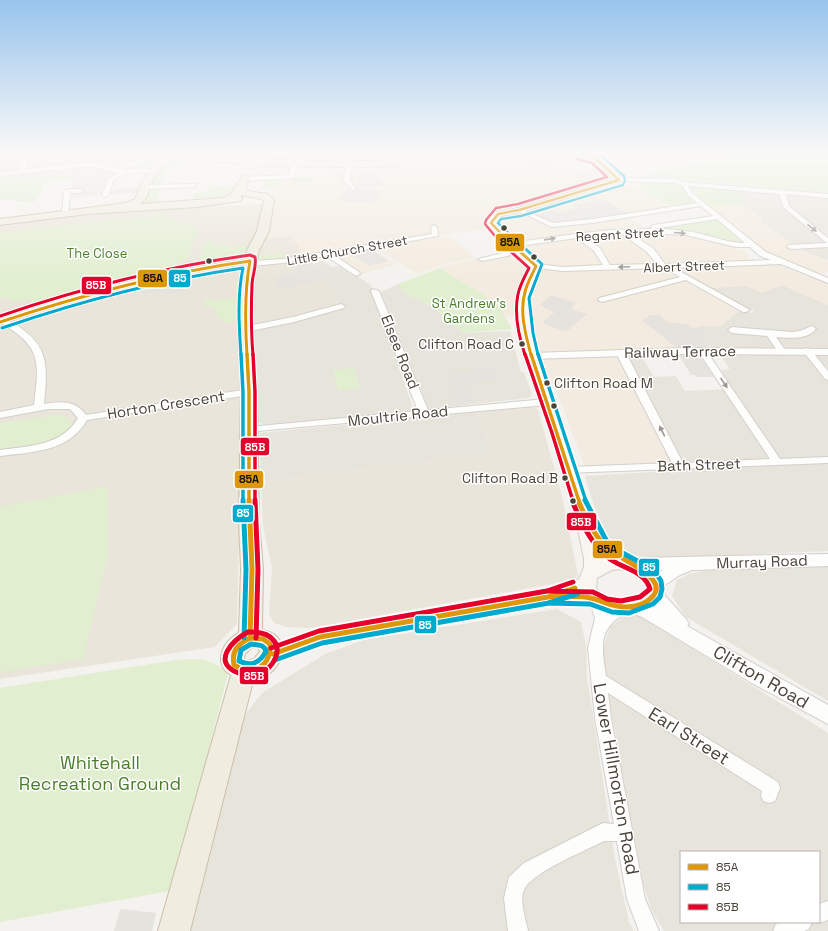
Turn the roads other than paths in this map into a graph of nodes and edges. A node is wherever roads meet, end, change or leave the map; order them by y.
1 (67, 196) edge
2 (140, 196) edge
3 (234, 196) edge
4 (265, 196) edge
5 (564, 196) edge
6 (693, 196) edge
7 (783, 196) edge
8 (138, 201) junction
9 (225, 201) junction
10 (268, 203) junction
11 (701, 204) junction
12 (167, 207) junction
13 (106, 210) junction
14 (519, 210) junction
15 (64, 214) junction
16 (719, 217) junction
17 (0, 222) edge
18 (434, 227) dead end
19 (639, 231) junction
20 (623, 232) junction
21 (578, 235) junction
22 (828, 241) edge
23 (751, 245) junction
24 (828, 245) edge
25 (791, 247) dead end
26 (516, 248) junction
27 (328, 254) junction
28 (482, 259) dead end
29 (783, 262) junction
30 (250, 263) junction
31 (536, 266) junction
32 (665, 266) junction
33 (608, 268) junction
34 (356, 274) dead end
35 (686, 278) junction
36 (828, 281) edge
37 (376, 291) dead end
38 (602, 300) dead end
39 (341, 306) dead end
40 (746, 310) dead end
41 (2, 322) edge
42 (245, 329) junction
43 (812, 329) dead end
44 (732, 330) dead end
45 (770, 334) junction
46 (702, 351) junction
47 (782, 351) junction
48 (807, 352) junction
49 (828, 352) edge
50 (621, 353) junction
51 (532, 356) junction
52 (828, 377) edge
53 (249, 392) junction
54 (548, 402) junction
55 (39, 408) junction
56 (424, 413) junction
57 (0, 415) edge
58 (83, 418) junction
59 (249, 430) junction
60 (0, 453) edge
61 (828, 460) edge
62 (777, 462) junction
63 (680, 466) junction
64 (569, 471) junction
65 (584, 515) junction
66 (828, 560) edge
67 (630, 563) junction
68 (696, 564) junction
69 (592, 589) junction
70 (654, 589) junction
71 (630, 607) junction
72 (601, 625) junction
73 (250, 638) junction
74 (694, 638) junction
75 (273, 654) junction
76 (244, 670) junction
77 (599, 680) junction
78 (828, 715) edge
79 (769, 796) dead end
80 (625, 834) junction
81 (800, 923) edge
82 (174, 931) edge
83 (518, 931) edge
84 (649, 931) edge
85 (783, 931) edge

1 - 15 street
2 - 8 highway
3 - 9 highway
4 - 10 highway
5 - 14 main road
6 - 11 street
7 -> 22 street
8 - 12 highway
8 - 13 highway
9 - 10 highway
9 - 12 highway
10 - 30 highway
11 - 14 street
11 - 16 street
12 - 13 highway
13 - 15 highway
14 - 26 main road
15 - 17 highway
16 - 19 street
16 - 23 street
18 - 27 street, Little Church Street
19 - 20 street, Regent Street
19 -> 23 street, Regent Street
20 - 21 street, Regent Street
20 - 32 street
26 -> 21 street, Regent Street
21 - 33 street
23 - 29 street
24 - 25 street
26 - 28 street, Regent Street
26 - 31 main road
27 - 30 street, Little Church Street
27 - 34 street
29 - 32 street, Albert Street
29 - 36 street, Albert Street
30 - 41 street, Little Church Street
30 - 42 highway
31 - 33 street, Albert Street
31 - 51 main road, Clifton Road
32 -> 33 street, Albert Street
32 - 35 street
35 - 38 street
35 - 40 street
37 - 56 street, Elsee Road
39 - 42 street
41 - 55 street
42 - 53 highway
43 - 45 street
44 - 45 street
45 - 47 street
46 - 47 street, Railway Terrace
46 - 50 street, Railway Terrace
46 -> 62 street
47 - 48 street, Railway Terrace
48 - 49 street, Railway Terrace
48 - 52 street
50 - 51 street, Railway Terrace
63 -> 50 street
51 - 54 main road, Clifton Road
53 - 58 street, Horton Crescent
53 - 59 highway
54 - 56 street, Moultrie Road
54 - 64 main road, Clifton Road
55 - 57 street
55 - 58 street
56 - 59 street, Moultrie Road
58 - 60 street
59 - 73 highway
61 - 62 street, Bath Street
62 - 63 street, Bath Street
63 - 64 street, Bath Street
64 - 65 main road, Clifton Road
65 - 67 main road, Clifton Road
65 - 69 main road, Clifton Road
66 - 68 street, Murray Road
67 - 68 street, Murray Road
67 - 69 main road
67 - 70 main road, Clifton Road
68 - 70 street, Murray Road
69 - 71 main road, Clifton Road
69 - 72 street, Lower Hillmorton Road
69 - 75 main road
70 - 71 main road
70 - 74 street, Clifton Road
71 - 72 street
71 - 74 street, Clifton Road
72 - 77 street, Lower Hillmorton Road
73 - 75 highway
73 - 76 highway
74 - 78 street, Clifton Road
75 - 76 highway
76 - 82 highway
77 - 79 street, Earl Street
77 - 80 street, Lower Hillmorton Road
80 - 83 street
80 - 84 street, Lower Hillmorton Road
81 - 85 street

